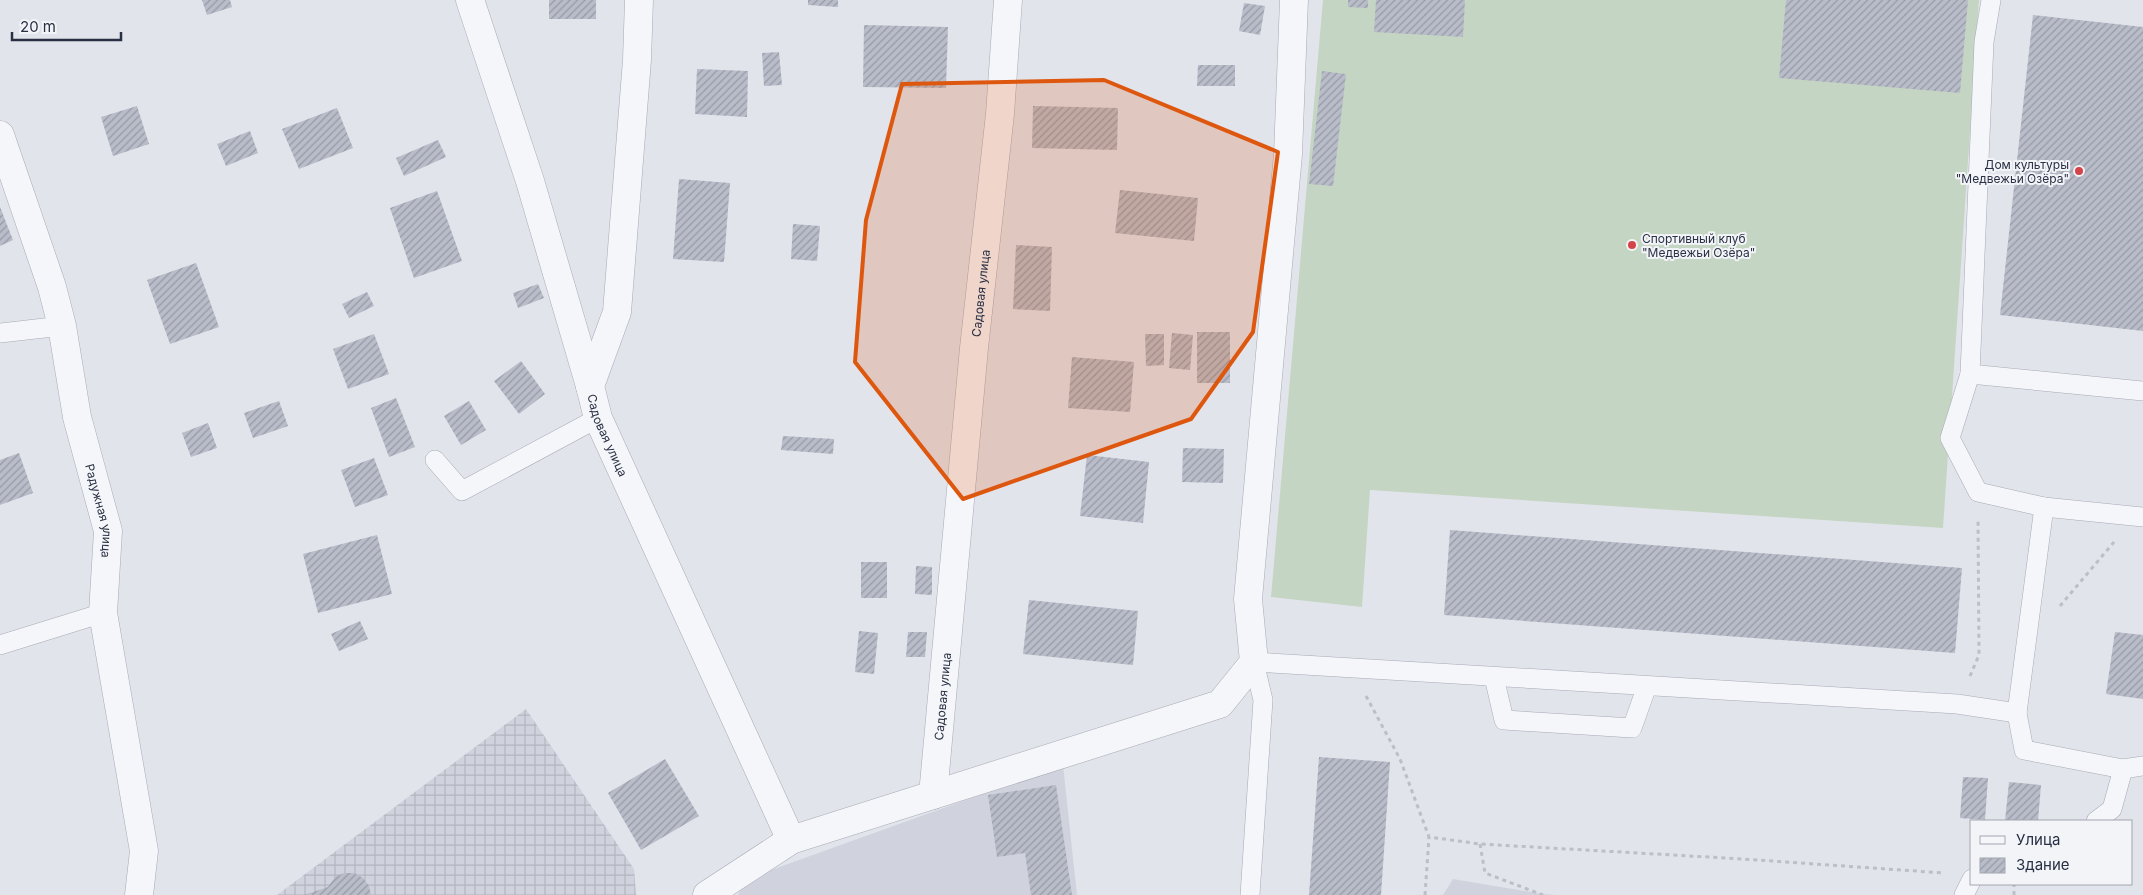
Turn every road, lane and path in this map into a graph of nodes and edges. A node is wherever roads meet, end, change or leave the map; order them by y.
1 (470, 0) edge
2 (639, 0) edge
3 (1008, 0) edge
4 (1294, 0) edge
5 (1991, 0) edge
6 (0, 135) edge
7 (62, 326) junction
8 (0, 333) edge
9 (1970, 374) junction
10 (590, 386) junction
11 (2143, 391) edge
12 (598, 418) junction
13 (435, 460) dead end
14 (1978, 492) junction
15 (2044, 507) junction
16 (2140, 517) edge
17 (104, 613) junction
18 (0, 645) edge
19 (2026, 647) junction
20 (1254, 662) junction
21 (1352, 668) junction
22 (1494, 677) junction
23 (1647, 686) junction
24 (1957, 704) junction
25 (2017, 713) junction
26 (2143, 766) edge
27 (2123, 768) junction
28 (933, 795) junction
29 (2097, 820) edge
30 (1429, 837) junction
31 (791, 840) junction
32 (1480, 844) junction
33 (1952, 874) dead end
34 (1970, 883) edge
35 (703, 894) edge
36 (139, 895) edge
37 (1250, 895) edge
38 (1425, 895) edge
39 (1543, 895) edge
40 (1964, 895) edge

1 - 10 street
2 - 10 street, Садовая улица
3 - 28 street, Садовая улица
4 - 20 street
5 - 9 lane
6 - 7 street, Радужная улица
7 - 8 lane
7 - 17 street, Радужная улица
9 - 11 lane
9 - 14 lane
10 - 12 street, Садовая улица
12 - 13 lane
12 - 31 street, Садовая улица
14 - 15 lane
14 - 24 path
15 - 16 lane
15 - 19 lane
16 - 19 path
17 - 18 lane
17 - 36 street, Радужная улица
19 - 25 lane
20 - 21 lane
20 - 28 street
20 - 37 lane
21 - 22 lane
21 - 30 path
22 - 23 lane
22 - 23 lane
23 - 24 lane
24 - 25 lane
25 - 27 lane
26 - 27 lane
27 - 29 lane
28 - 31 street
30 - 32 path
30 - 38 path
31 - 35 street
32 - 33 path
32 - 39 path
34 - 40 lane

